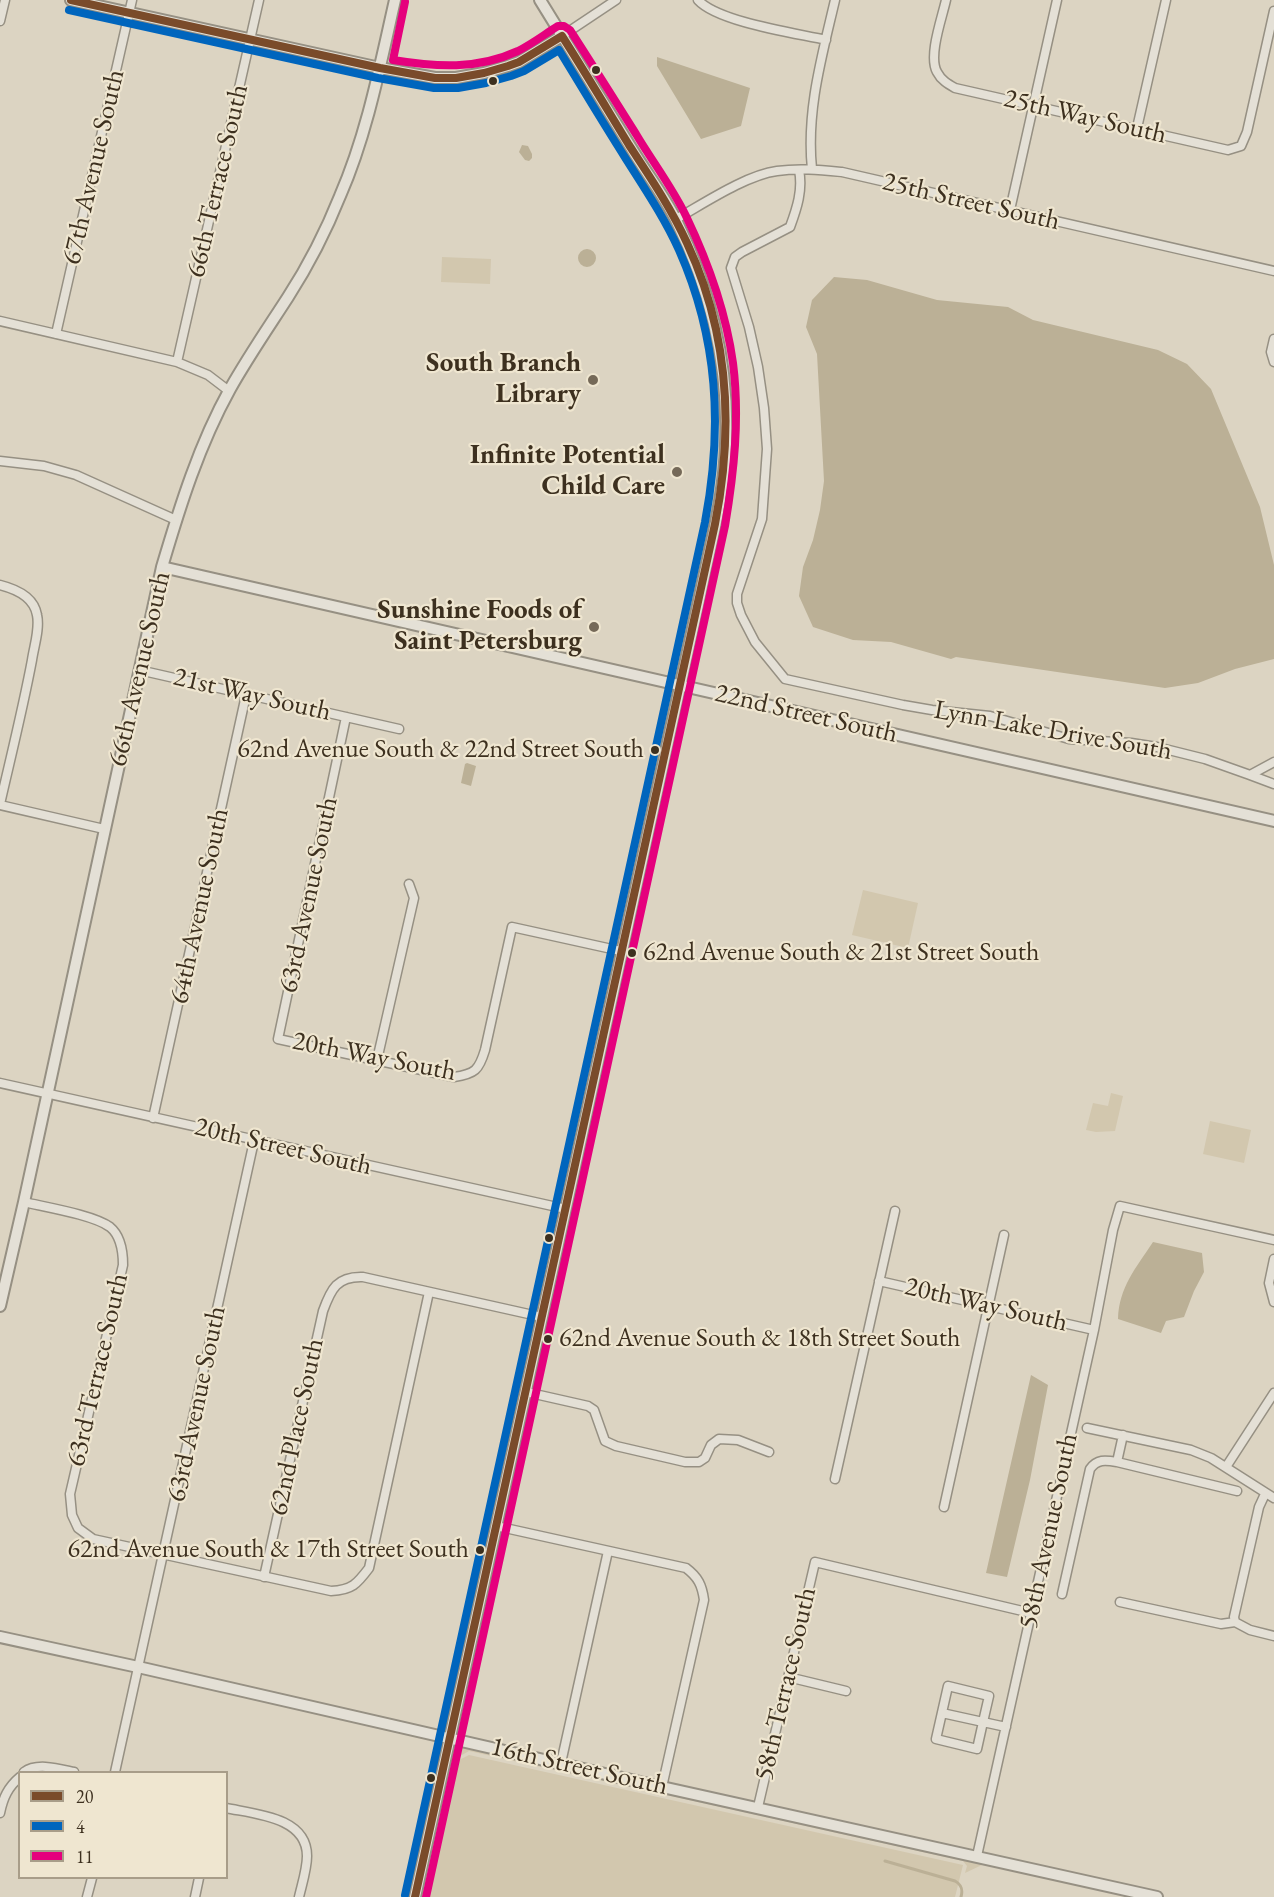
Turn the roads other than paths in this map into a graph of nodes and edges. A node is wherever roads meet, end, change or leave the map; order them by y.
1 (5, 0) edge
2 (71, 0) edge
3 (132, 0) edge
4 (259, 0) edge
5 (394, 0) edge
6 (540, 0) edge
7 (616, 0) edge
8 (698, 0) edge
9 (835, 0) edge
10 (946, 0) edge
11 (1057, 0) edge
12 (1166, 0) edge
13 (1274, 11) edge
14 (129, 13) junction
15 (0, 21) edge
16 (562, 36) junction
17 (250, 40) junction
18 (826, 40) junction
19 (380, 68) junction
20 (1034, 106) junction
21 (1137, 128) junction
22 (812, 169) junction
23 (799, 170) junction
24 (1010, 210) junction
25 (676, 219) junction
26 (1274, 271) edge
27 (0, 321) edge
28 (56, 334) junction
29 (1274, 339) edge
30 (177, 362) junction
31 (1274, 362) edge
32 (229, 391) junction
33 (0, 460) edge
34 (176, 520) junction
35 (162, 567) junction
36 (0, 585) edge
37 (139, 670) junction
38 (680, 686) junction
39 (246, 695) junction
40 (346, 717) junction
41 (399, 729) dead end
42 (1274, 762) edge
43 (1250, 774) junction
44 (1274, 784) edge
45 (0, 804) edge
46 (1274, 821) edge
47 (104, 829) junction
48 (409, 884) dead end
49 (621, 951) junction
50 (278, 1039) joint
51 (377, 1060) junction
52 (0, 1083) edge
53 (48, 1094) junction
54 (153, 1118) junction
55 (254, 1141) junction
56 (24, 1202) junction
57 (566, 1209) junction
58 (895, 1211) dead end
59 (1004, 1235) dead end
60 (1274, 1240) edge
61 (1274, 1259) edge
62 (879, 1281) junction
63 (429, 1292) junction
64 (1274, 1302) edge
65 (0, 1306) edge
66 (988, 1307) junction
67 (542, 1317) junction
68 (1094, 1330) junction
69 (526, 1392) junction
70 (1274, 1393) edge
71 (1087, 1428) dead end
72 (1123, 1435) junction
73 (769, 1452) dead end
74 (1117, 1462) junction
75 (1226, 1467) junction
76 (835, 1479) dead end
77 (1237, 1491) dead end
78 (1265, 1494) junction
79 (1274, 1498) edge
80 (944, 1507) dead end
81 (496, 1527) junction
82 (608, 1551) junction
83 (163, 1555) junction
84 (264, 1577) junction
85 (1062, 1594) dead end
86 (1120, 1602) dead end
87 (1031, 1612) junction
88 (1235, 1622) junction
89 (1274, 1636) edge
90 (0, 1638) edge
91 (138, 1667) junction
92 (788, 1677) junction
93 (846, 1691) dead end
94 (942, 1713) junction
95 (983, 1722) junction
96 (1006, 1727) junction
97 (450, 1737) junction
98 (561, 1763) junction
99 (26, 1771) edge
100 (65, 1771) edge
101 (115, 1771) edge
102 (18, 1779) edge
103 (662, 1787) junction
104 (758, 1807) junction
105 (228, 1808) edge
106 (0, 1813) edge
107 (977, 1856) junction
108 (92, 1879) edge
109 (199, 1879) edge
110 (87, 1897) edge
111 (195, 1897) edge
112 (299, 1897) edge
113 (415, 1897) edge
114 (1157, 1897) edge

1 - 15 street
2 - 14 street
3 - 14 street, 67th Avenue South
4 - 17 street, 66th Terrace South
5 - 19 street, 66th Avenue South
6 - 16 street
7 - 16 street
8 - 18 street
9 - 18 street
10 - 20 street, 25th Way South
11 - 20 street
12 - 21 street
13 - 21 street, 25th Way South
14 - 17 street
14 - 28 street, 67th Avenue South
16 - 19 street
16 - 25 street
17 - 19 street
17 - 30 street, 66th Terrace South
18 - 22 street
19 - 32 street, 66th Avenue South
20 - 21 street, 25th Way South
20 - 24 street
22 - 23 street, 25th Street South
22 - 24 street, 25th Street South
23 - 25 street, 25th Street South
23 - 43 street, Lynn Lake Drive South
24 - 26 street, 25th Street South
25 - 38 street
27 - 28 street
28 - 30 street
29 - 31 street
30 - 32 street
32 - 34 street, 66th Avenue South
33 - 34 street
34 - 35 street, 66th Avenue South
35 - 37 street, 66th Avenue South
35 - 38 street, 22nd Street South
36 - 45 street
37 - 39 street, 21st Way South
37 - 47 street, 66th Avenue South
38 - 46 street, 22nd Street South
38 - 49 street
39 - 40 street, 21st Way South
39 - 54 street, 64th Avenue South
40 - 41 street, 21st Way South
40 - 50 street, 63rd Avenue South
42 - 43 street
43 - 44 street
45 - 47 street
47 - 53 street, 66th Avenue South
48 - 51 street
49 - 51 street, 20th Way South
49 - 57 street
50 - 51 street, 20th Way South
52 - 53 street, 20th Street South
53 - 54 street, 20th Street South
53 - 56 street, 66th Avenue South
54 - 55 street, 20th Street South
55 - 57 street, 20th Street South
55 - 83 street, 63rd Avenue South
56 - 65 street, 66th Avenue South
56 - 83 street, 63rd Terrace South
57 - 67 street
58 - 62 street
59 - 66 street
60 - 68 street, 58th Avenue South
61 - 64 street
62 - 66 street, 20th Way South
62 - 76 street
63 - 67 street
63 - 84 street, 62nd Place South
63 - 84 street
66 - 68 street, 20th Way South
66 - 80 street
67 - 69 street
68 - 87 street, 58th Avenue South
69 - 73 street
69 - 81 street
70 - 75 street
71 - 72 street
72 - 74 street
72 - 75 street
74 - 77 street
74 - 85 street
75 - 78 street
78 - 79 street
78 - 88 street
81 - 82 street
81 - 97 street
82 - 98 street
82 - 103 street
83 - 84 street
83 - 91 street, 63rd Avenue South
86 - 88 street
87 - 92 street, 58th Terrace South
87 - 96 street, 58th Avenue South
88 - 89 street
90 - 91 street, 16th Street South
91 - 97 street, 16th Street South
91 - 101 street, 63rd Avenue South
92 - 93 street
92 - 104 street, 58th Terrace South
94 - 95 street
94 - 95 street
94 - 95 street
95 - 96 street
96 - 107 street, 58th Avenue South
97 - 98 street, 16th Street South
97 - 113 street
98 - 103 street, 16th Street South
99 - 100 street
102 - 106 street
103 - 104 street, 16th Street South
104 - 107 street, 16th Street South
105 - 112 street
107 - 114 street, 16th Street South
108 - 110 street
109 - 111 street

